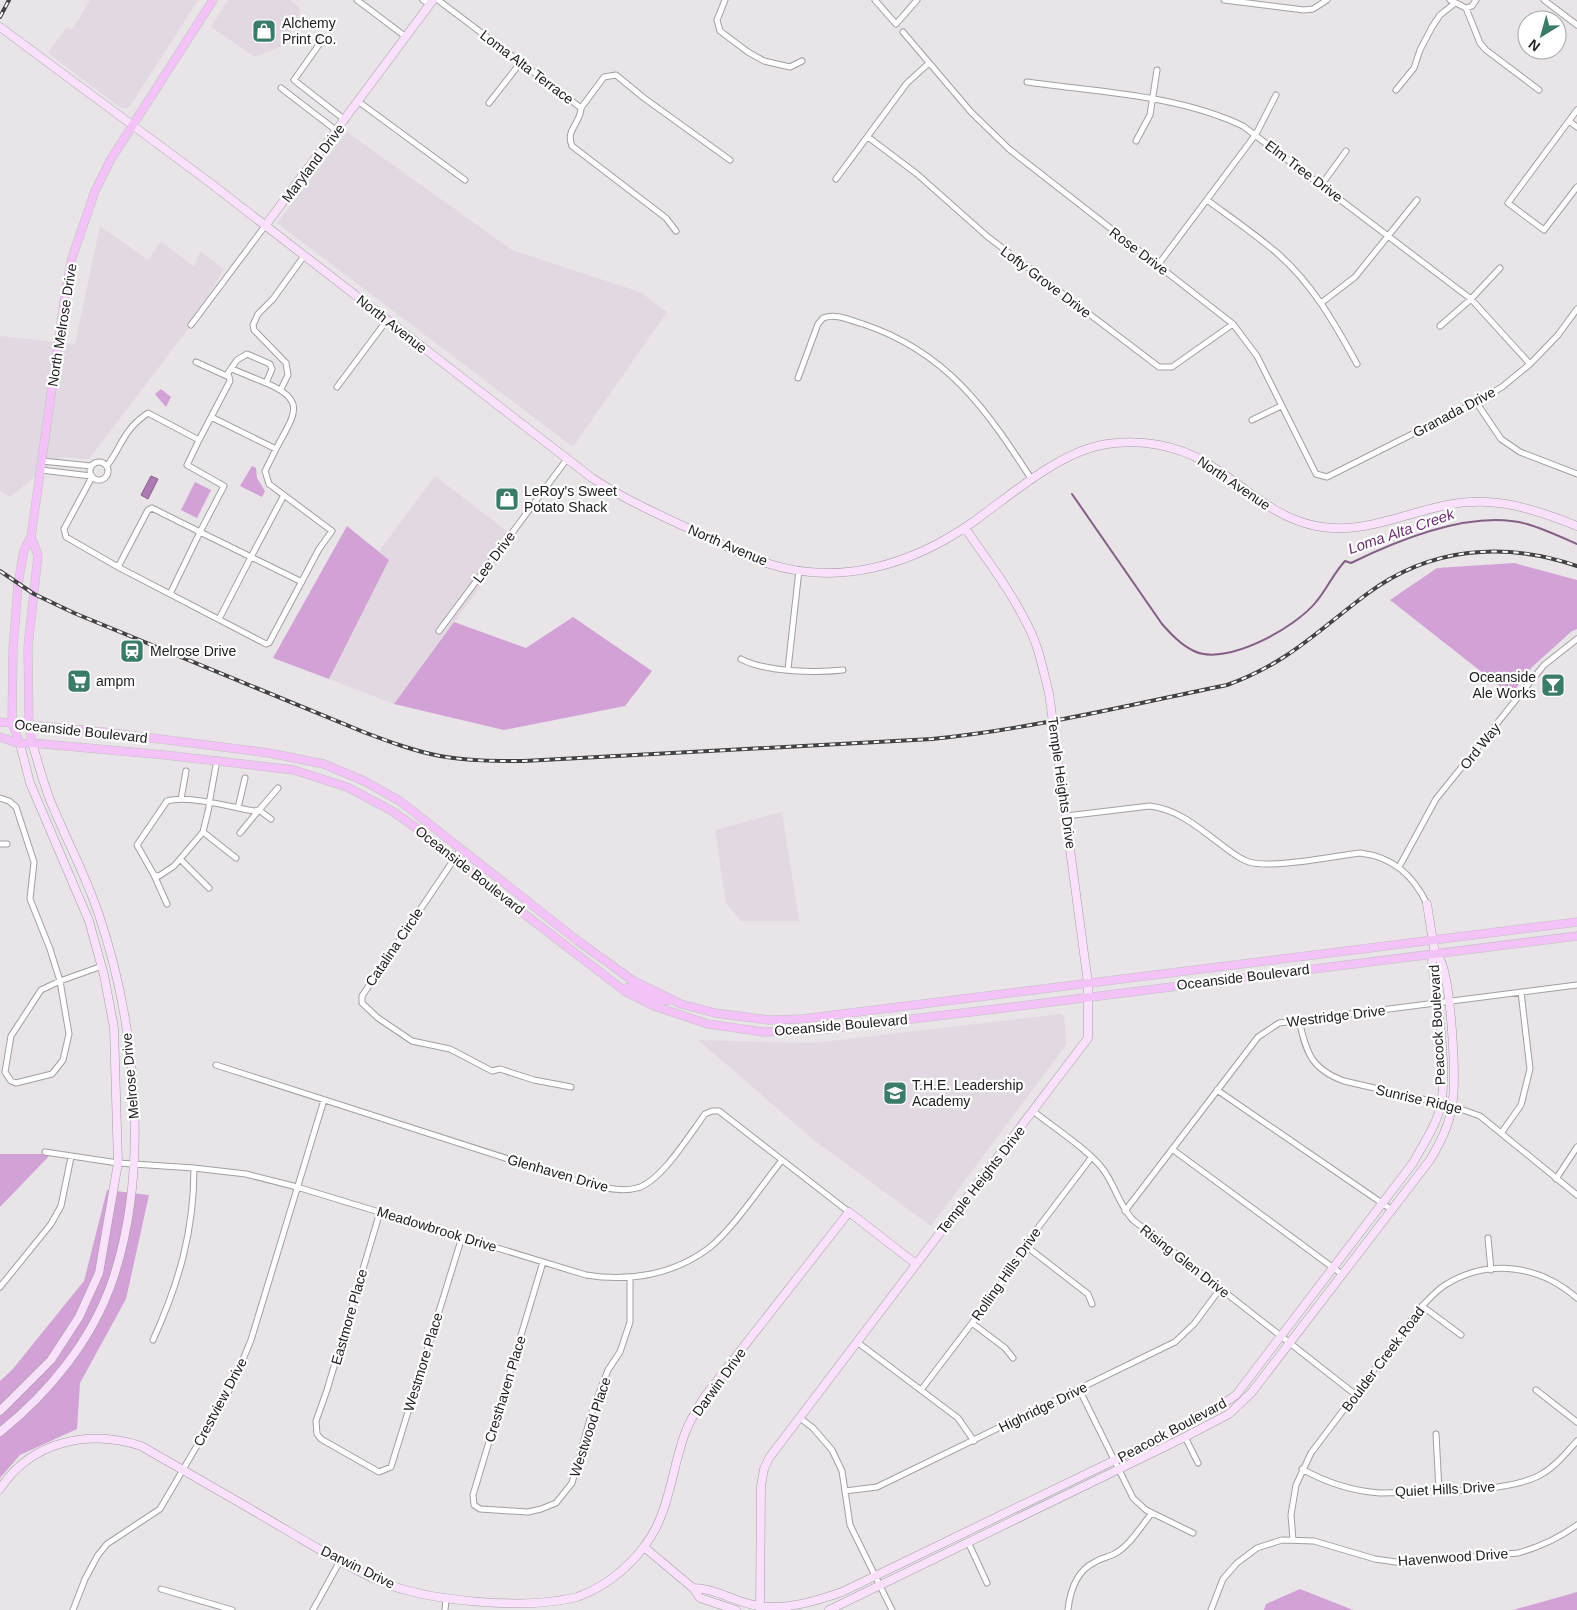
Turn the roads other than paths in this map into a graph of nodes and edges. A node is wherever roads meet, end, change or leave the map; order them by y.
1 (213, 0) edge
2 (357, 0) edge
3 (438, 0) edge
4 (725, 0) edge
5 (875, 0) edge
6 (917, 0) edge
7 (1224, 0) edge
8 (1327, 0) edge
9 (1476, 0) edge
10 (1544, 0) edge
11 (1452, 1) edge
12 (429, 2) edge
13 (1261, 2) edge
14 (1466, 8) junction
15 (1577, 25) edge
16 (0, 27) edge
17 (903, 32) dead end
18 (406, 37) junction
19 (323, 39) dead end
20 (802, 61) dead end
21 (521, 62) junction
22 (929, 63) junction
23 (1157, 70) dead end
24 (1027, 82) dead end
25 (281, 88) dead end
26 (1396, 90) dead end
27 (1539, 90) dead end
28 (1276, 95) dead end
29 (1154, 100) junction
30 (359, 102) junction
31 (489, 103) dead end
32 (581, 108) junction
33 (1577, 110) edge
34 (345, 120) junction
35 (1569, 120) junction
36 (133, 125) junction
37 (1577, 127) edge
38 (337, 131) junction
39 (1256, 134) junction
40 (868, 137) junction
41 (1136, 141) dead end
42 (1346, 151) dead end
43 (730, 160) dead end
44 (464, 180) dead end
45 (836, 180) dead end
46 (1322, 184) junction
47 (1577, 187) edge
48 (1207, 200) junction
49 (1417, 200) dead end
50 (265, 226) junction
51 (676, 231) dead end
52 (1389, 235) junction
53 (304, 256) junction
54 (1158, 265) junction
55 (1500, 268) dead end
56 (1471, 299) junction
57 (1321, 303) junction
58 (1577, 310) edge
59 (387, 320) junction
60 (1233, 324) junction
61 (191, 325) dead end
62 (1440, 326) dead end
63 (196, 362) dead end
64 (1357, 364) dead end
65 (1530, 364) junction
66 (232, 368) junction
67 (229, 377) junction
68 (798, 378) dead end
69 (266, 383) junction
70 (336, 386) dead end
71 (281, 389) junction
72 (1476, 402) junction
73 (1281, 406) junction
74 (211, 417) junction
75 (1252, 420) dead end
76 (199, 440) junction
77 (276, 450) junction
78 (567, 460) junction
79 (42, 461) junction
80 (91, 466) junction
81 (107, 466) junction
82 (1311, 468) joint
83 (41, 470) junction
84 (1577, 474) edge
85 (91, 476) junction
86 (1032, 480) junction
87 (284, 495) junction
88 (1577, 526) edge
89 (965, 528) junction
90 (200, 532) junction
91 (32, 537) junction
92 (251, 557) junction
93 (118, 567) junction
94 (799, 570) junction
95 (302, 582) junction
96 (170, 594) junction
97 (219, 620) junction
98 (439, 631) dead end
99 (1577, 639) edge
100 (742, 660) dead end
101 (788, 669) junction
102 (843, 670) dead end
103 (0, 722) edge
104 (12, 722) junction
105 (29, 724) junction
106 (0, 737) edge
107 (32, 743) junction
108 (20, 744) junction
109 (228, 748) junction
110 (165, 754) junction
111 (216, 760) junction
112 (186, 771) dead end
113 (245, 778) dead end
114 (278, 788) dead end
115 (0, 798) edge
116 (181, 799) junction
117 (209, 804) junction
118 (238, 808) junction
119 (259, 810) junction
120 (1066, 816) junction
121 (271, 819) dead end
122 (203, 832) junction
123 (240, 833) dead end
124 (0, 844) edge
125 (7, 844) dead end
126 (461, 849) junction
127 (454, 857) junction
128 (236, 858) dead end
129 (180, 859) junction
130 (1399, 867) junction
131 (154, 875) junction
132 (208, 888) dead end
133 (167, 904) dead end
134 (1426, 904) joint
135 (1577, 922) edge
136 (1577, 936) edge
137 (1433, 939) junction
138 (1435, 954) junction
139 (102, 966) junction
140 (60, 981) junction
141 (1088, 983) junction
142 (1577, 985) edge
143 (623, 990) junction
144 (1521, 992) junction
145 (1089, 996) junction
146 (673, 1000) junction
147 (1448, 1002) junction
148 (1438, 1003) junction
149 (1299, 1020) junction
150 (216, 1066) dead end
151 (571, 1087) dead end
152 (1217, 1090) junction
153 (324, 1100) junction
154 (1441, 1104) junction
155 (1452, 1106) junction
156 (1033, 1111) junction
157 (1502, 1132) junction
158 (1577, 1147) edge
159 (1172, 1149) junction
160 (45, 1152) dead end
161 (71, 1157) junction
162 (1092, 1158) junction
163 (782, 1160) junction
164 (118, 1163) junction
165 (133, 1165) junction
166 (194, 1168) junction
167 (1556, 1179) junction
168 (297, 1187) junction
169 (1577, 1195) edge
170 (1382, 1203) junction
171 (1392, 1210) junction
172 (380, 1212) junction
173 (849, 1212) junction
174 (1125, 1212) junction
175 (462, 1237) junction
176 (1488, 1238) dead end
177 (1026, 1246) junction
178 (543, 1262) junction
179 (916, 1264) junction
180 (1333, 1267) junction
181 (1491, 1270) junction
182 (1343, 1274) junction
183 (630, 1279) junction
184 (0, 1287) edge
185 (1220, 1289) junction
186 (1577, 1298) edge
187 (1092, 1304) dead end
188 (1422, 1306) junction
189 (972, 1323) junction
190 (1461, 1335) dead end
191 (1281, 1337) junction
192 (153, 1340) dead end
193 (857, 1342) junction
194 (1290, 1344) junction
195 (1013, 1358) dead end
196 (1079, 1389) junction
197 (921, 1390) junction
198 (1536, 1390) dead end
199 (1356, 1395) junction
200 (0, 1411) edge
201 (800, 1418) junction
202 (1577, 1422) edge
203 (0, 1432) edge
204 (1436, 1434) dead end
205 (1185, 1437) junction
206 (974, 1441) junction
207 (1577, 1441) edge
208 (1114, 1461) junction
209 (1198, 1463) dead end
210 (1302, 1469) junction
211 (184, 1470) junction
212 (372, 1470) joint
213 (1118, 1470) junction
214 (0, 1489) edge
215 (845, 1490) junction
216 (1439, 1490) junction
217 (485, 1510) joint
218 (1152, 1513) junction
219 (1577, 1525) edge
220 (1192, 1533) dead end
221 (1293, 1540) junction
222 (968, 1542) junction
223 (644, 1547) junction
224 (340, 1561) junction
225 (876, 1575) junction
226 (987, 1584) dead end
227 (881, 1586) junction
228 (693, 1588) junction
229 (161, 1589) dead end
230 (446, 1600) junction
231 (760, 1608) edge
232 (73, 1610) edge
233 (232, 1610) edge
234 (314, 1610) edge
235 (445, 1610) edge
236 (736, 1610) edge
237 (829, 1610) edge
238 (892, 1610) edge
239 (1068, 1610) edge
240 (1210, 1610) edge

1 - 36 main road, North Melrose Drive
2 - 18 street
3 - 21 street, Loma Alta Terrace
4 - 20 street
5 - 6 street
7 - 13 street
8 - 13 street
9 - 14 street
10 - 15 street
11 - 14 street
11 - 26 street
12 - 18 street, Maryland Drive
14 - 27 street
16 - 36 street, North Avenue
17 - 22 street, Rose Drive
18 - 30 street, Maryland Drive
19 - 34 street
21 - 31 street
21 - 32 street, Loma Alta Terrace
22 - 40 street
22 - 54 street, Rose Drive
23 - 29 street
24 - 29 street, Elm Tree Drive
25 - 38 street
28 - 39 street
29 - 39 street, Elm Tree Drive
29 - 41 street
30 - 34 street, Maryland Drive
30 - 44 street
32 - 43 street, Loma Alta Terrace
32 - 51 street
33 - 35 street
34 - 38 street, Maryland Drive
35 - 37 street
35 - 47 street
36 - 50 street, North Avenue
36 - 79 main road, North Melrose Drive
38 - 50 street, Maryland Drive
39 - 46 street, Elm Tree Drive
39 - 48 street
40 - 45 street
40 - 60 street, Lofty Grove Drive
42 - 46 street
46 - 52 street, Elm Tree Drive
48 - 54 street
48 - 57 street
49 - 52 street
50 - 53 street, North Avenue
50 - 61 street, Maryland Drive
52 - 56 street, Elm Tree Drive
52 - 57 street
53 - 59 street, North Avenue
53 - 71 street
54 - 60 street, Rose Drive
55 - 56 street
56 - 62 street
56 - 65 street, Elm Tree Drive
57 - 64 street
58 - 65 street, Granada Drive
59 - 70 street
59 - 78 street, North Avenue
60 - 73 street, Rose Drive
63 - 67 street
65 - 72 street, Granada Drive
66 - 67 street
66 - 69 street
66 - 69 street
67 - 74 street
68 - 86 street
69 - 71 street
71 - 77 street
72 - 82 street, Granada Drive
72 - 84 street
73 - 75 street
73 - 82 street, Rose Drive
74 - 76 street
74 - 77 street
76 - 81 street
76 - 90 street
77 - 87 street
78 - 94 street, North Avenue
78 - 98 street, Lee Drive
79 - 80 street
79 - 83 main road, North Melrose Drive
80 - 81 street
80 - 85 street
81 - 85 street
83 - 85 street
83 - 91 main road, North Melrose Drive
85 - 93 street
86 - 88 street, North Avenue
86 - 89 street, North Avenue
87 - 92 street
87 - 95 street
89 - 94 street, North Avenue
89 - 120 street, Temple Heights Drive
90 - 92 street
90 - 93 street
90 - 96 street
91 - 104 main road, North Melrose Drive
91 - 105 main road, North Melrose Drive
92 - 95 street
92 - 97 street
93 - 96 street
94 - 101 street
95 - 97 street
96 - 97 street
99 - 130 street, Ord Way
100 - 101 street
101 - 102 street
103 - 104 main road, Oceanside Boulevard
104 - 105 main road, Oceanside Boulevard
104 - 108 main road, Melrose Drive
105 - 107 main road, Melrose Drive
105 - 109 main road, Oceanside Boulevard
106 - 108 main road, Oceanside Boulevard
107 - 108 main road, Oceanside Boulevard
107 - 110 main road, Oceanside Boulevard
107 - 165 street, Melrose Drive
108 - 139 street, Melrose Drive
109 - 110 main road
109 - 126 main road, Oceanside Boulevard
110 - 111 main road, Oceanside Boulevard
111 - 117 street
111 - 127 main road, Oceanside Boulevard
112 - 116 street
113 - 118 street
114 - 119 street
115 - 140 street
116 - 117 street
116 - 131 street
117 - 118 street
117 - 122 street
118 - 119 street
119 - 121 street
119 - 123 street
120 - 130 street, Peacock Boulevard
120 - 141 street, Temple Heights Drive
122 - 128 street
122 - 129 street
124 - 125 street
126 - 127 street, Catalina Circle
126 - 146 main road, Oceanside Boulevard
127 - 143 main road, Oceanside Boulevard
127 - 151 street, Catalina Circle
129 - 131 street
129 - 132 street
130 - 134 street, Peacock Boulevard
131 - 133 street
134 - 137 street, Peacock Boulevard
135 - 137 main road, Oceanside Boulevard
136 - 138 main road, Oceanside Boulevard
137 - 138 street, Peacock Boulevard
137 - 141 main road, Oceanside Boulevard
138 - 145 main road, Oceanside Boulevard
138 - 147 street, Peacock Boulevard
138 - 148 street, Peacock Boulevard
139 - 140 street
139 - 164 street, Melrose Drive
140 - 140 street
141 - 145 street, Temple Heights Drive
141 - 146 main road, Oceanside Boulevard
142 - 144 street, Westridge Drive
143 - 145 main road, Oceanside Boulevard
143 - 146 main road
144 - 147 street, Westridge Drive
144 - 157 street
145 - 156 street, Temple Heights Drive
147 - 148 street, Westridge Drive
147 - 155 street, Peacock Boulevard
148 - 149 street, Westridge Drive
148 - 154 street, Peacock Boulevard
149 - 152 street, Westridge Drive
149 - 154 street, Sunrise Ridge
150 - 153 street, Glenhaven Drive
152 - 159 street, Westridge Drive
152 - 170 street
153 - 163 street, Glenhaven Drive
153 - 168 street, Crestview Drive
154 - 155 street, Sunrise Ridge
154 - 170 street, Peacock Boulevard
155 - 157 street, Sunrise Ridge
155 - 171 street, Peacock Boulevard
156 - 162 street, Rising Glen Drive
156 - 179 street, Temple Heights Drive
157 - 167 street, Sunrise Ridge
158 - 167 street
159 - 174 street, Westridge Drive
159 - 180 street
160 - 161 street, Meadowbrook Drive
161 - 164 street, Meadowbrook Drive
161 - 184 street
162 - 174 street, Rising Glen Drive
162 - 177 street, Rolling Hills Drive
163 - 173 street, Glenhaven Drive
163 - 183 street, Meadowbrook Drive
164 - 165 street, Meadowbrook Drive
164 - 200 street, Melrose Drive
165 - 166 street, Meadowbrook Drive
165 - 203 street, Melrose Drive
166 - 168 street, Meadowbrook Drive
166 - 192 street
167 - 169 street, Sunrise Ridge
168 - 172 street, Meadowbrook Drive
168 - 211 street, Crestview Drive
170 - 171 street
170 - 180 street, Peacock Boulevard
171 - 182 street, Peacock Boulevard
172 - 175 street, Meadowbrook Drive
172 - 212 street, Eastmore Place
173 - 179 street, Glenhaven Drive
173 - 223 street, Darwin Drive
174 - 185 street, Rising Glen Drive
175 - 178 street, Meadowbrook Drive
175 - 212 street, Westmore Place
176 - 181 street
177 - 187 street
177 - 189 street, Rolling Hills Drive
178 - 183 street, Meadowbrook Drive
178 - 217 street, Cresthaven Place
179 - 193 street, Temple Heights Drive
180 - 182 street
180 - 191 street, Peacock Boulevard
181 - 186 street, Boulder Creek Road
181 - 188 street, Boulder Creek Road
182 - 194 street, Peacock Boulevard
183 - 217 street, Westwood Place
185 - 191 street, Rising Glen Drive
185 - 196 street, Highridge Drive
188 - 190 street
188 - 199 street, Boulder Creek Road
189 - 195 street
189 - 197 street, Rolling Hills Drive
191 - 194 street, Rising Glen Drive
191 - 208 street, Peacock Boulevard
193 - 197 street
193 - 201 street, Temple Heights Drive
194 - 199 street, Rising Glen Drive
194 - 205 street, Peacock Boulevard
196 - 206 street, Highridge Drive
196 - 208 street
197 - 206 street
198 - 202 street
199 - 210 street, Boulder Creek Road
201 - 215 street
201 - 231 street, Temple Heights Drive
204 - 216 street
205 - 209 street
205 - 213 street, Peacock Boulevard
206 - 215 street, Highridge Drive
207 - 216 street, Quiet Hills Drive
208 - 213 street
208 - 225 street, Peacock Boulevard
210 - 216 street, Quiet Hills Drive
210 - 221 street, Boulder Creek Road
211 - 214 street, Darwin Drive
211 - 224 street, Darwin Drive
211 - 232 street, Crestview Drive
213 - 218 street
213 - 222 street, Peacock Boulevard
215 - 225 street
218 - 220 street
218 - 239 street
219 - 221 street, Havenwood Drive
221 - 240 street, Havenwood Drive
222 - 226 street
222 - 227 street, Peacock Boulevard
223 - 228 street, Peacock Boulevard
223 - 230 street, Darwin Drive
224 - 230 street, Darwin Drive
224 - 234 street
225 - 227 street
225 - 231 street, Peacock Boulevard
227 - 237 street, Peacock Boulevard
227 - 238 street
228 - 231 street, Peacock Boulevard
228 - 236 street, Peacock Boulevard
229 - 233 street
230 - 235 street

